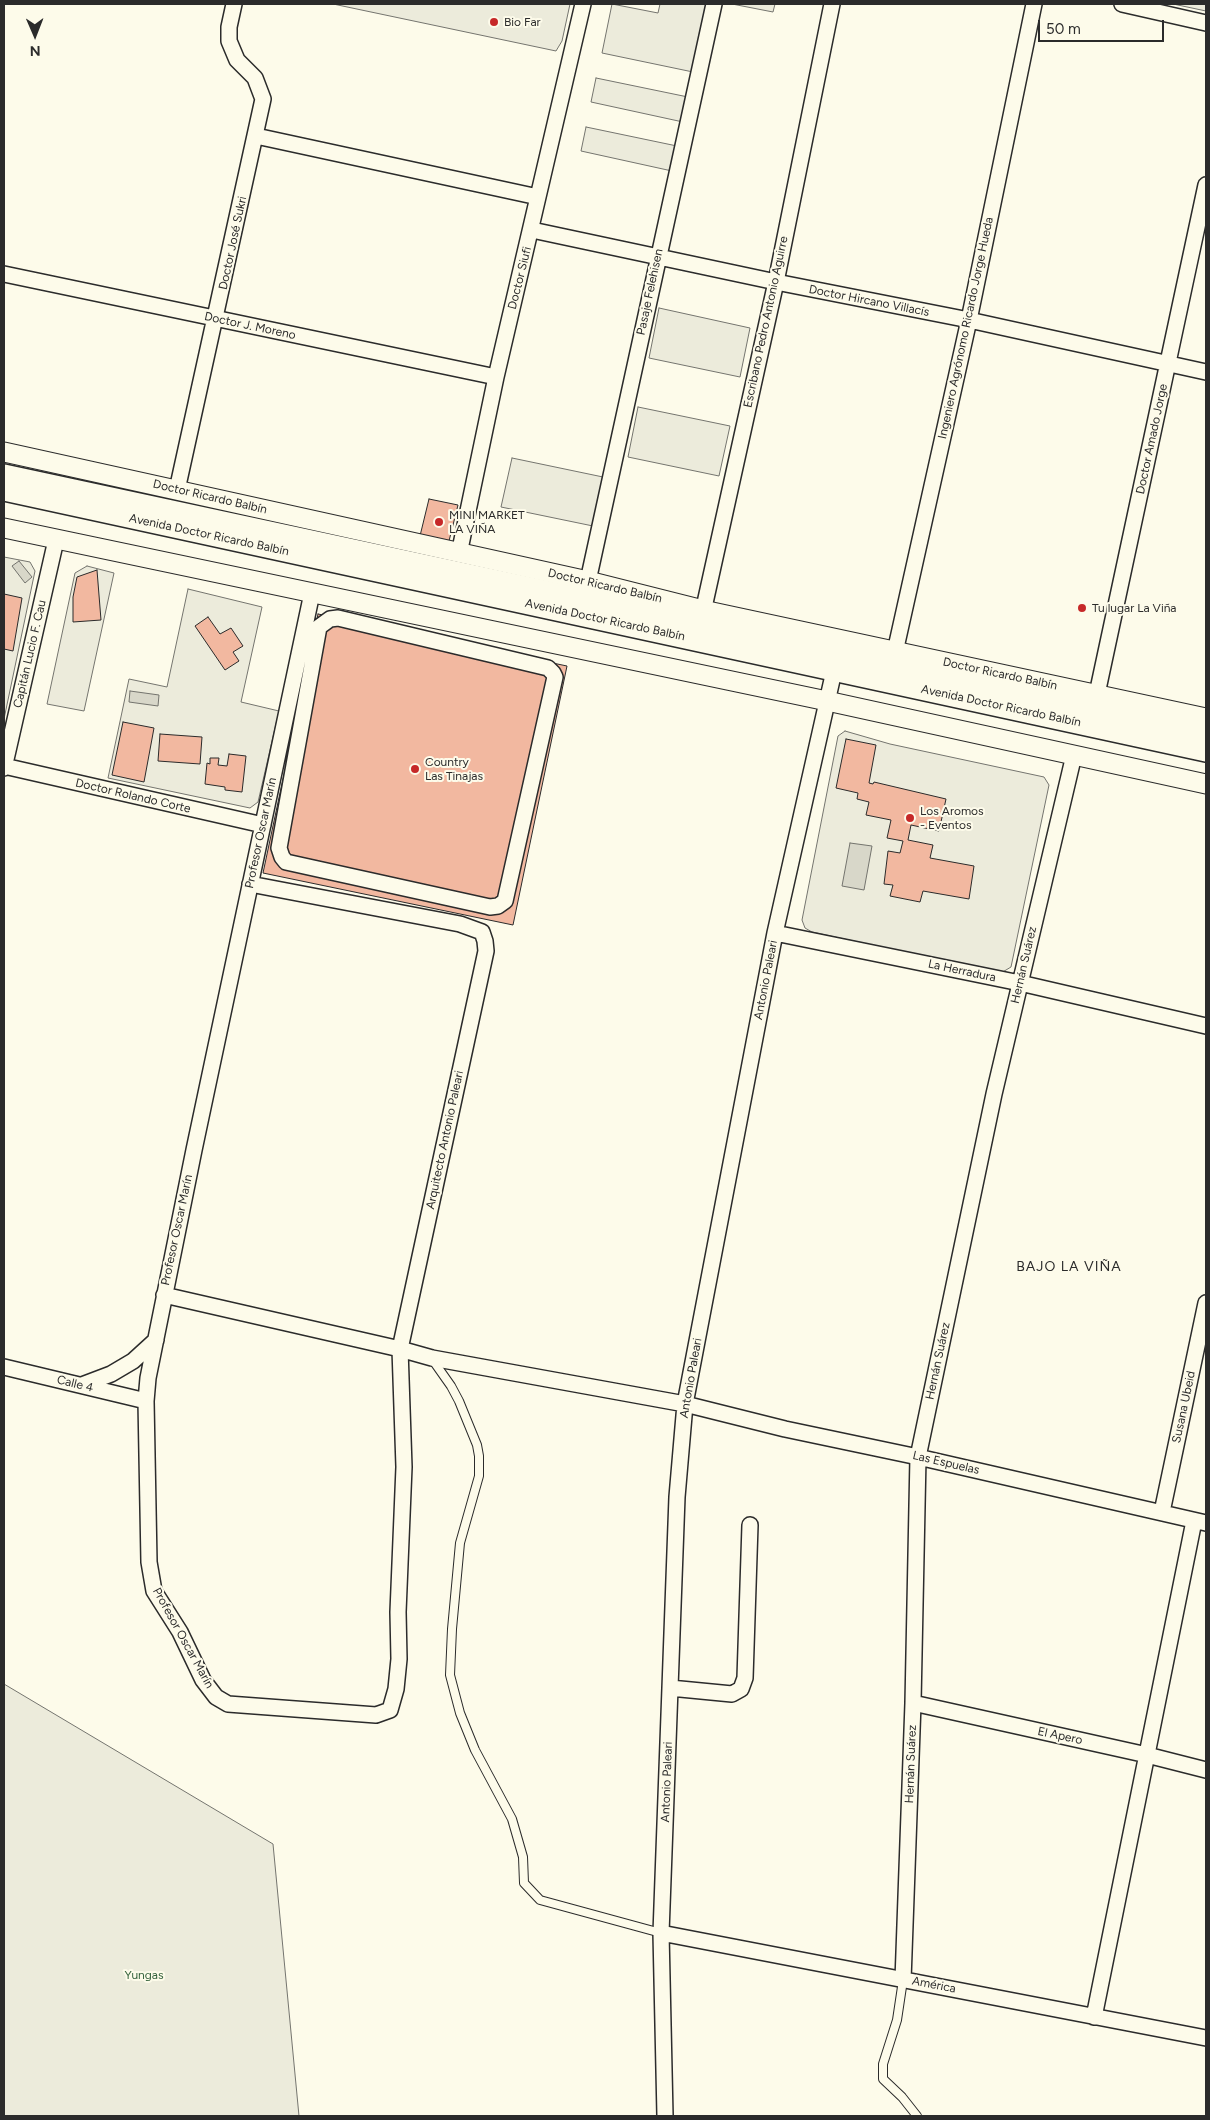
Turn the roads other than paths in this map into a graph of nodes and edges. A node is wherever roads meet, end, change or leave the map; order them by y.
1 (234, 4) edge
2 (583, 4) edge
3 (714, 4) edge
4 (832, 4) edge
5 (1034, 4) edge
6 (1122, 4) edge
7 (1206, 23) edge
8 (256, 136) junction
9 (1206, 185) edge
10 (538, 197) junction
11 (532, 230) junction
12 (658, 257) junction
13 (4, 274) edge
14 (776, 282) junction
15 (216, 319) junction
16 (969, 320) junction
17 (1168, 364) junction
18 (1206, 372) edge
19 (496, 377) junction
20 (4, 452) edge
21 (4, 475) edge
22 (4, 490) edge
23 (177, 490) junction
24 (4, 528) edge
25 (56, 540) junction
26 (459, 554) junction
27 (588, 581) junction
28 (312, 593) junction
29 (446, 621) junction
30 (701, 625) junction
31 (440, 643) junction
32 (895, 652) junction
33 (836, 662) junction
34 (1097, 694) junction
35 (827, 701) junction
36 (1206, 718) edge
37 (1206, 733) edge
38 (1206, 751) edge
39 (1074, 755) junction
40 (4, 767) edge
41 (1206, 784) edge
42 (263, 825) junction
43 (250, 884) junction
44 (775, 932) junction
45 (1020, 984) junction
46 (1206, 1026) edge
47 (164, 1295) junction
48 (1206, 1303) edge
49 (156, 1340) junction
50 (400, 1349) junction
51 (432, 1358) junction
52 (4, 1366) edge
53 (82, 1386) junction
54 (146, 1401) junction
55 (685, 1404) junction
56 (918, 1457) junction
57 (1162, 1512) junction
58 (1200, 1522) edge
59 (750, 1525) dead end
60 (670, 1688) junction
61 (914, 1703) junction
62 (376, 1715) joint
63 (1147, 1755) junction
64 (1206, 1770) edge
65 (661, 1933) junction
66 (903, 1980) junction
67 (1094, 2017) junction
68 (1206, 2038) edge
69 (664, 2116) edge
70 (917, 2116) edge

1 - 8 street, Doctor José Sukri
2 - 10 street, Doctor Siufi
3 - 12 street, Pasaje Felehisen
4 - 14 street, Escribano Pedro Antonio Aguirre
5 - 16 street, Ingeniero Agrónomo Ricardo Jorge Hueda
6 - 7 street
8 - 10 street
8 - 15 street, Doctor José Sukri
9 - 17 street, Doctor Amado Jorge
10 - 11 street, Doctor Siufi
11 - 12 street, Doctor Hircano Villacís
11 - 19 street, Doctor Siufi
12 - 14 street, Doctor Hircano Villacís
12 - 27 street, Pasaje Felehisen
13 - 15 street, Doctor J. Moreno
14 - 16 street, Doctor Hircano Villacís
14 - 30 street, Escribano Pedro Antonio Aguirre
15 - 19 street, Doctor J. Moreno
15 - 23 street, Doctor José Sukri
16 - 17 street, Doctor Hircano Villacís
16 - 32 street, Ingeniero Agrónomo Ricardo Jorge Hueda
17 - 18 street, Doctor Hircano Villacís
17 - 34 street, Doctor Amado Jorge
19 - 26 street, Doctor Siufi
20 - 23 street, Doctor Ricardo Balbín
21 - 30 main road, Avenida Doctor Ricardo Balbín
22 - 30 main road, Avenida Doctor Ricardo Balbín
23 - 26 street, Doctor Ricardo Balbín
24 - 25 street
25 - 28 street
25 - 40 street, Capitán Lucio F. Cau
26 - 27 street, Doctor Ricardo Balbín
27 - 30 street, Doctor Ricardo Balbín
28 - 29 street
28 - 42 street, Profesor Oscar Marín
29 - 31 street
29 - 35 street
30 - 32 street, Doctor Ricardo Balbín
30 - 33 main road, Avenida Doctor Ricardo Balbín
31 - 31 street
32 - 34 street, Doctor Ricardo Balbín
33 - 35 street, Antonio Paleari
33 - 37 main road, Avenida Doctor Ricardo Balbín
33 - 38 main road, Avenida Doctor Ricardo Balbín
34 - 36 street, Doctor Ricardo Balbín
35 - 39 street
35 - 44 street, Antonio Paleari
39 - 41 street
39 - 45 street, Hernán Suárez
40 - 42 street, Doctor Rolando Corte
42 - 43 street, Profesor Oscar Marín
43 - 47 street, Profesor Oscar Marín
43 - 50 street, Arquitecto Antonio Paleari
44 - 45 street, La Herradura
44 - 55 street, Antonio Paleari
45 - 46 street, La Herradura
45 - 56 street, Hernán Suárez
47 - 49 street, Profesor Oscar Marín
47 - 50 street, Las Espuelas
48 - 57 street, Susana Ubeid
49 - 53 street
49 - 54 street, Profesor Oscar Marín
50 - 51 street, Las Espuelas
50 - 62 street, Arquitecto Antonio Paleari
51 - 55 street, Las Espuelas
51 - 65 lane
52 - 53 street, Calle 4
53 - 54 street, Calle 4
54 - 62 street, Profesor Oscar Marín
55 - 56 street, Las Espuelas
55 - 60 street, Antonio Paleari
56 - 57 street, Las Espuelas
56 - 61 street, Hernán Suárez
57 - 58 street, Las Espuelas
58 - 63 street
59 - 60 street
60 - 65 street, Antonio Paleari
61 - 63 street, El Apero
61 - 66 street, Hernán Suárez
63 - 64 street, El Apero
63 - 67 street
65 - 66 street, América
65 - 69 street, Antonio Paleari
66 - 67 street, América
66 - 70 lane
67 - 68 street, América

